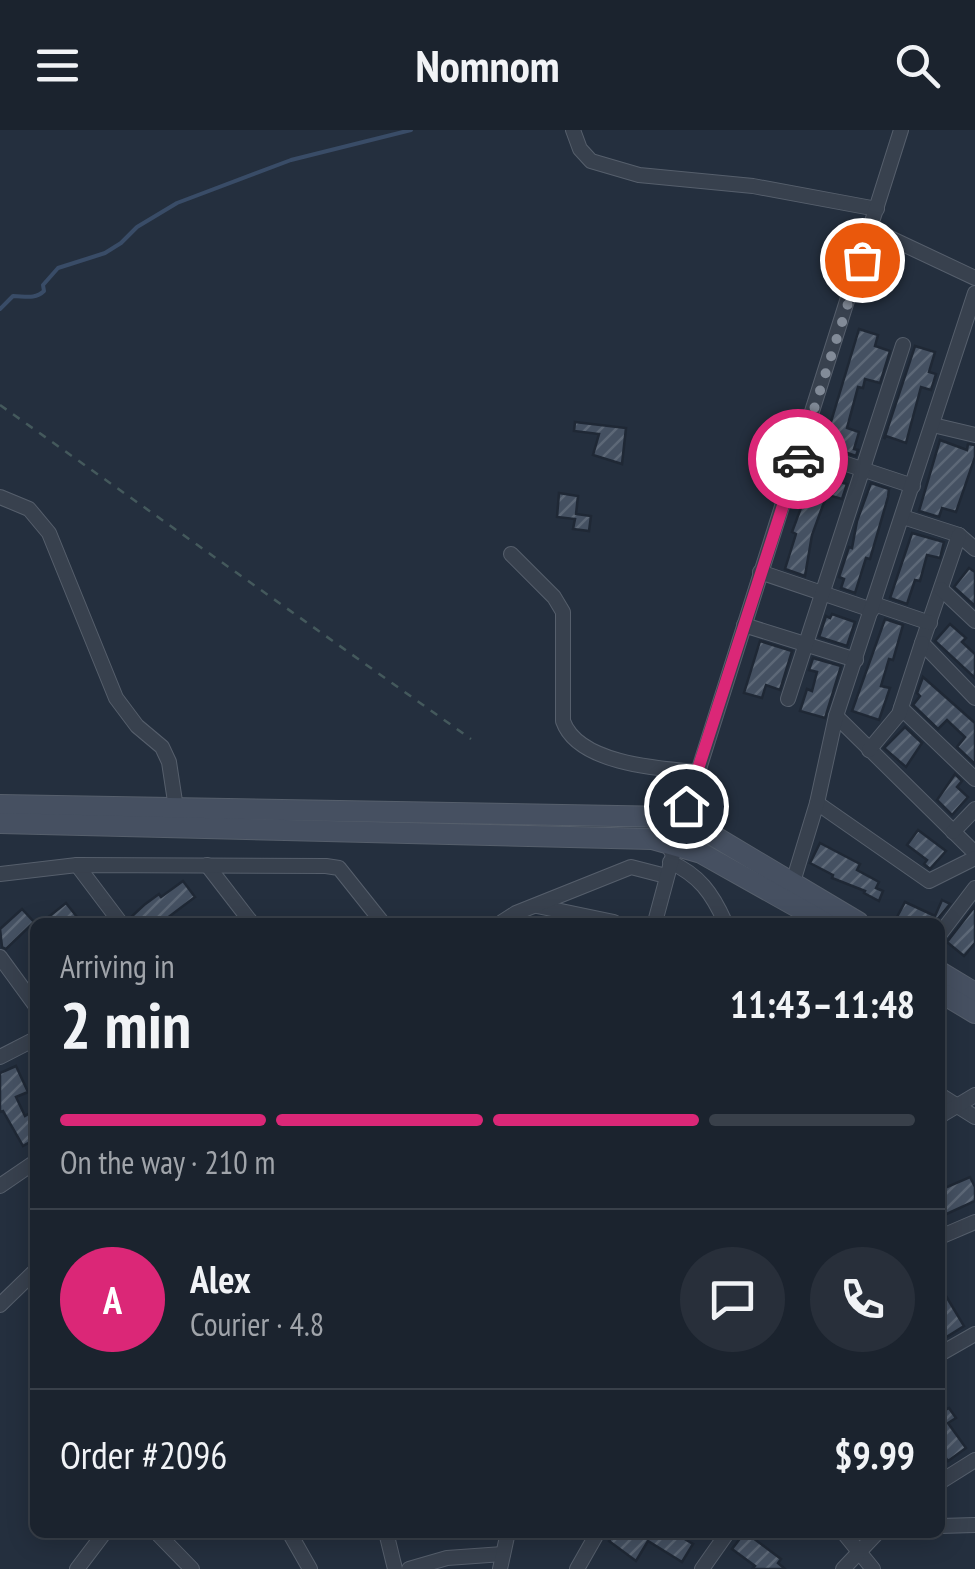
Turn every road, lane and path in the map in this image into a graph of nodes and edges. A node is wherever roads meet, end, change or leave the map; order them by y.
1 (572, 130) edge
2 (901, 130) edge
3 (876, 209) junction
4 (871, 229) junction
5 (975, 278) edge
6 (975, 292) edge
7 (963, 331) junction
8 (975, 343) edge
9 (903, 345) dead end
10 (0, 405) edge
11 (933, 425) junction
12 (975, 435) edge
13 (801, 449) junction
14 (862, 468) junction
15 (913, 486) junction
16 (0, 496) edge
17 (903, 517) junction
18 (960, 534) junction
19 (975, 548) edge
20 (511, 554) dead end
21 (760, 572) junction
22 (941, 588) junction
23 (820, 592) junction
24 (873, 607) junction
25 (975, 621) edge
26 (930, 623) junction
27 (744, 625) junction
28 (922, 643) junction
29 (805, 644) junction
30 (856, 660) junction
31 (975, 698) edge
32 (788, 699) dead end
33 (901, 708) junction
34 (836, 716) junction
35 (472, 739) dead end
36 (868, 750) junction
37 (698, 772) junction
38 (975, 780) edge
39 (818, 803) junction
40 (0, 804) edge
41 (176, 808) junction
42 (975, 809) edge
43 (683, 815) junction
44 (0, 823) edge
45 (954, 832) junction
46 (672, 856) junction
47 (975, 856) edge
48 (77, 865) junction
49 (207, 865) junction
50 (0, 874) edge
51 (793, 882) junction
52 (975, 888) edge
53 (536, 906) junction
54 (117, 918) edge
55 (248, 918) edge
56 (379, 918) edge
57 (520, 918) edge
58 (594, 918) edge
59 (656, 918) edge
60 (722, 918) edge
61 (815, 918) edge
62 (852, 918) edge
63 (945, 927) edge
64 (0, 957) edge
65 (945, 974) edge
66 (972, 986) edge
67 (945, 995) edge
68 (30, 997) edge
69 (975, 1013) edge
70 (30, 1042) edge
71 (0, 1056) edge
72 (975, 1095) edge
73 (945, 1098) edge
74 (959, 1107) junction
75 (945, 1114) edge
76 (975, 1117) edge
77 (30, 1165) edge
78 (0, 1186) edge
79 (975, 1222) edge
80 (945, 1235) edge
81 (30, 1277) edge
82 (0, 1305) edge
83 (975, 1334) edge
84 (945, 1351) edge
85 (975, 1460) edge
86 (945, 1479) edge
87 (975, 1525) edge
88 (945, 1526) edge
89 (100, 1538) edge
90 (162, 1538) edge
91 (292, 1538) edge
92 (387, 1538) edge
93 (594, 1538) edge
94 (724, 1538) edge
95 (849, 1538) edge
96 (872, 1538) edge
97 (860, 1550) junction
98 (502, 1561) edge
99 (77, 1569) edge
100 (192, 1569) edge
101 (310, 1569) edge
102 (395, 1569) edge
103 (409, 1569) edge
104 (576, 1569) edge
105 (702, 1569) edge
106 (843, 1569) edge
107 (873, 1569) edge

1 - 3 street
2 - 3 street
3 - 4 street
4 - 5 street
4 - 13 street
6 - 7 street
7 - 8 street
7 - 11 street
9 - 14 street
10 - 35 path
11 - 12 street
11 - 15 street
13 - 14 street
13 - 21 street
14 - 15 street
14 - 23 street
15 - 17 street
16 - 41 street
17 - 18 street
17 - 24 street
18 - 19 street
18 - 22 street
20 - 37 street
21 - 23 street
21 - 27 street
22 - 25 street
22 - 26 street
23 - 24 street
23 - 29 street
24 - 26 street
24 - 30 street
26 - 28 street
27 - 29 street
27 - 37 street
28 - 31 street
28 - 33 street
29 - 30 street
29 - 32 street
30 - 34 street
33 - 36 street
33 - 38 street
34 - 36 street
34 - 39 street
36 - 45 street
37 - 43 street
39 - 47 street
39 - 51 street
40 - 41 main road
41 - 43 main road
42 - 45 street
43 - 46 street
43 - 46 street
43 - 51 main road
44 - 46 main road
45 - 47 street
46 - 53 street
46 - 59 street
46 - 60 street
46 - 61 main road
48 - 49 street
48 - 50 street
48 - 54 street
49 - 55 street
49 - 56 street
51 - 62 main road
52 - 63 street
53 - 57 street
53 - 58 street
64 - 68 street
65 - 66 main road
67 - 69 main road
70 - 71 street
72 - 74 street
73 - 74 street
74 - 75 street
74 - 76 street
77 - 78 street
79 - 80 street
81 - 82 street
83 - 84 street
85 - 86 street
87 - 88 street
89 - 99 street
90 - 100 street
91 - 101 street
92 - 102 street
93 - 104 street
94 - 105 street
95 - 97 street
96 - 97 street
97 - 106 street
97 - 107 street
98 - 103 street

